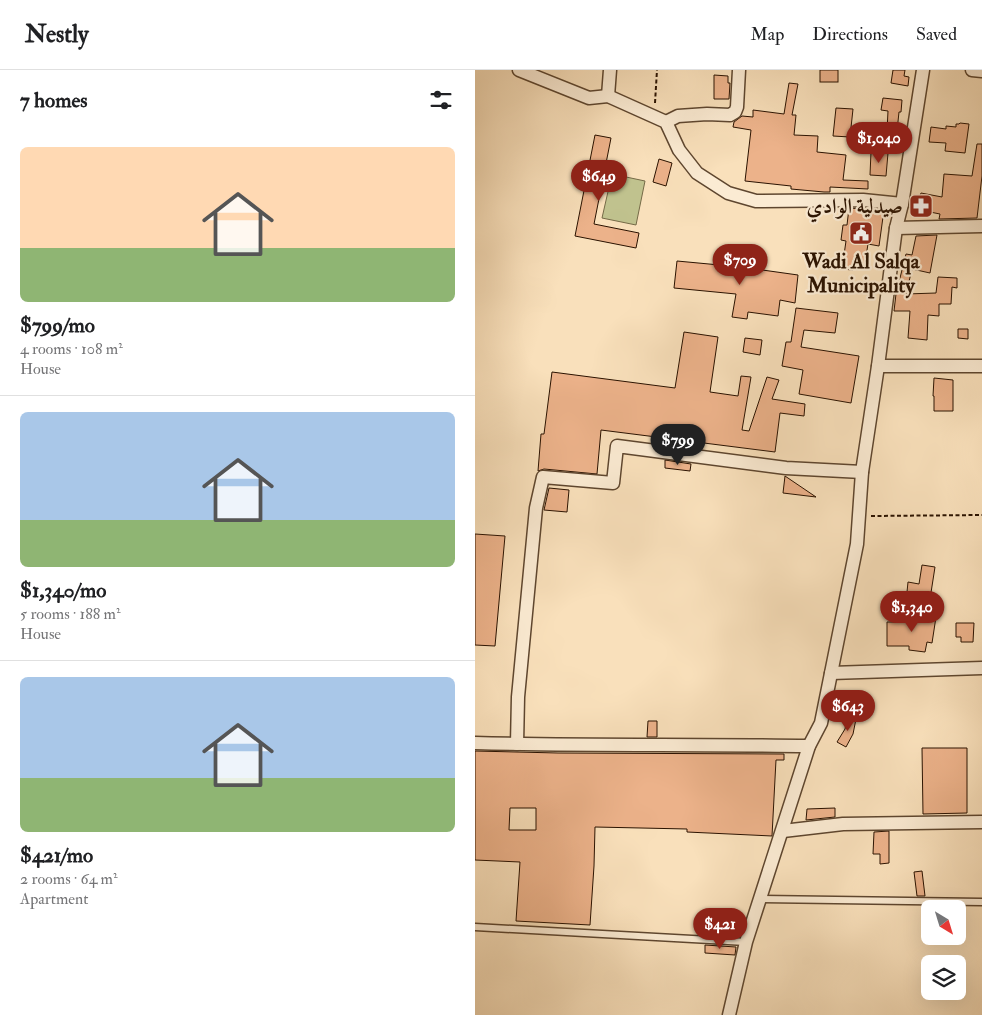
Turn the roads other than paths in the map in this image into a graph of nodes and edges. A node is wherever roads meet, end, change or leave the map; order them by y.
1 (519, 70) edge
2 (610, 70) edge
3 (739, 70) edge
4 (923, 70) edge
5 (973, 70) edge
6 (982, 71) edge
7 (608, 96) junction
8 (666, 122) junction
9 (902, 204) junction
10 (982, 226) edge
11 (896, 228) junction
12 (878, 366) junction
13 (982, 366) edge
14 (862, 472) junction
15 (982, 668) edge
16 (831, 673) junction
17 (475, 743) edge
18 (517, 744) junction
19 (809, 746) junction
20 (982, 822) edge
21 (783, 831) junction
22 (760, 899) junction
23 (982, 902) edge
24 (475, 927) edge
25 (746, 942) junction
26 (729, 1015) edge

1 - 7 street
2 - 7 street
3 - 8 street
4 - 9 street
5 - 6 street
7 - 8 street
8 - 9 street
9 - 11 street
10 - 11 street
11 - 12 street
12 - 13 street
12 - 14 street
14 - 16 street
14 - 18 street
15 - 16 street
16 - 19 street
17 - 18 street
18 - 19 street
19 - 21 street
20 - 21 street
21 - 22 street
22 - 23 lane
22 - 25 street
24 - 25 lane
25 - 26 street

